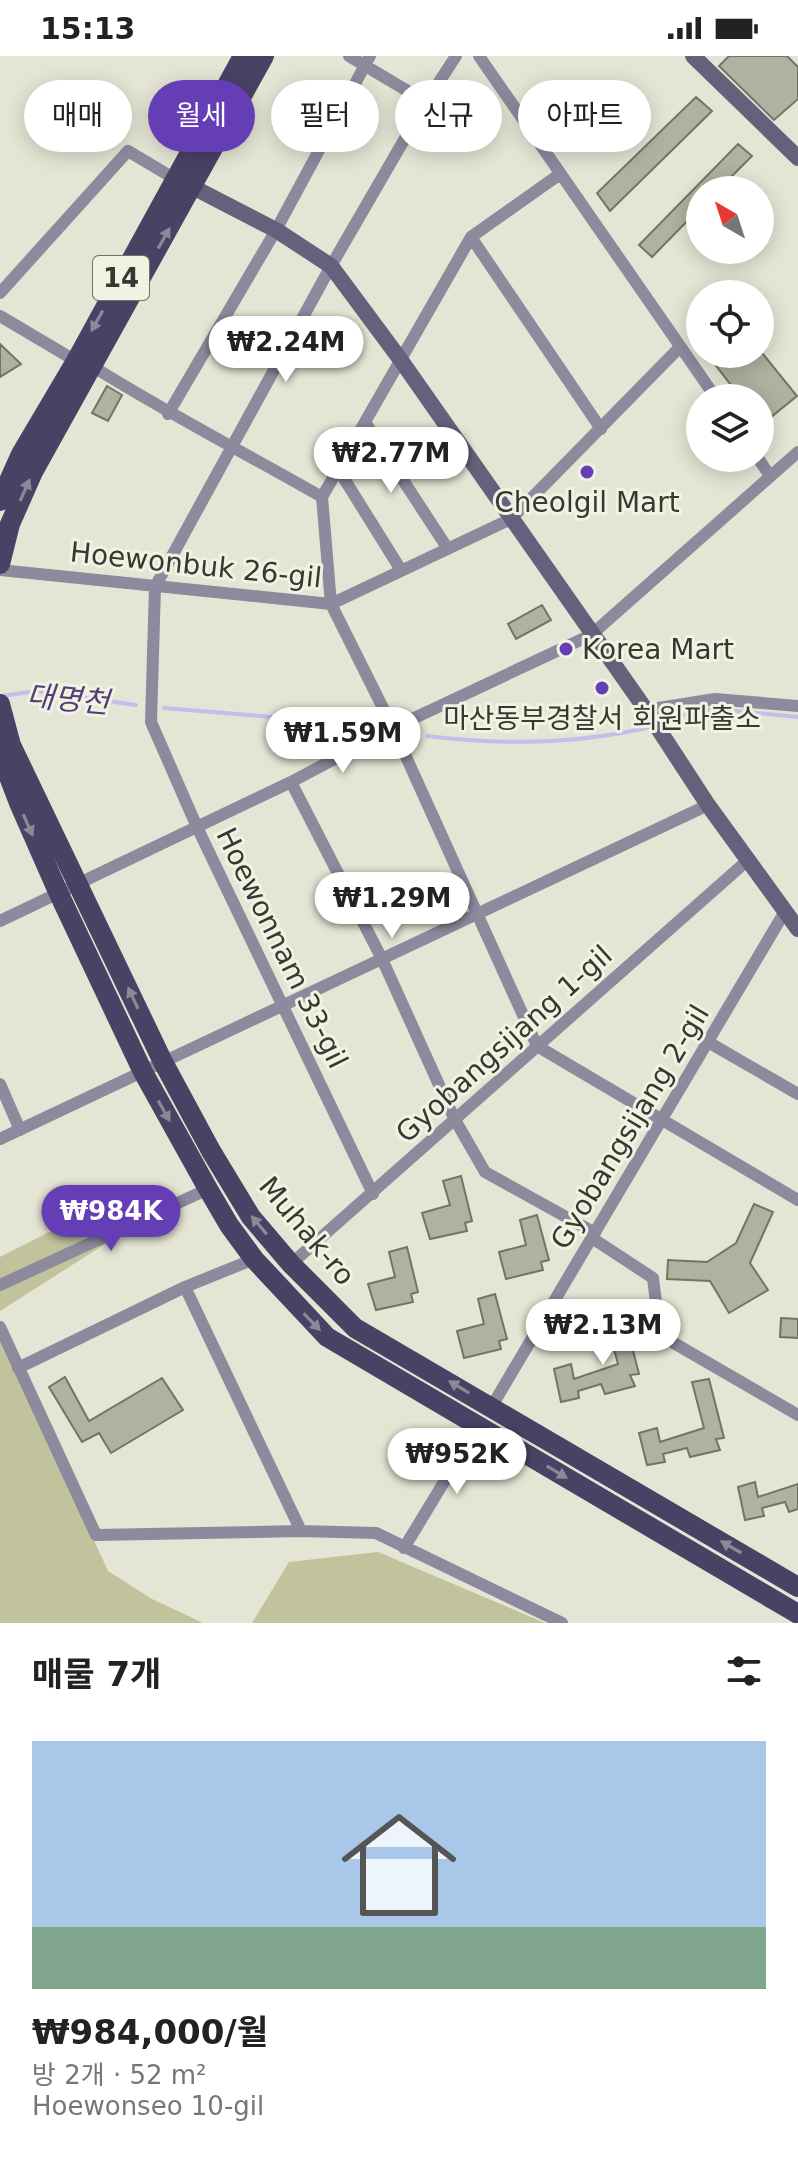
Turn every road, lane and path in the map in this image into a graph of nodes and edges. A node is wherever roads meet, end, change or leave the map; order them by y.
1 (243, 56) edge
2 (264, 56) edge
3 (349, 56) edge
4 (456, 56) edge
5 (479, 56) edge
6 (693, 56) edge
7 (368, 60) edge
8 (396, 80) edge
9 (440, 80) edge
10 (397, 152) edge
11 (798, 158) edge
12 (560, 174) junction
13 (184, 183) junction
14 (276, 230) junction
15 (471, 237) junction
16 (331, 266) junction
17 (0, 293) edge
18 (0, 316) edge
19 (680, 347) junction
20 (400, 359) junction
21 (84, 364) junction
22 (706, 384) edge
23 (168, 414) junction
24 (365, 422) junction
25 (601, 429) junction
26 (231, 445) junction
27 (798, 452) edge
28 (338, 469) junction
29 (767, 472) edge
30 (770, 476) junction
31 (322, 497) junction
32 (0, 501) edge
33 (511, 519) junction
34 (448, 549) junction
35 (0, 567) edge
36 (401, 570) junction
37 (155, 587) junction
38 (331, 604) junction
39 (591, 635) junction
40 (0, 704) edge
41 (798, 706) edge
42 (646, 710) junction
43 (393, 728) junction
44 (0, 753) edge
45 (291, 782) junction
46 (708, 805) junction
47 (197, 827) junction
48 (748, 860) junction
49 (79, 884) junction
50 (59, 894) junction
51 (475, 913) junction
52 (784, 913) junction
53 (0, 921) edge
54 (798, 929) edge
55 (382, 959) junction
56 (284, 1005) junction
57 (708, 1042) junction
58 (537, 1046) junction
59 (163, 1062) junction
60 (143, 1072) junction
61 (0, 1084) edge
62 (798, 1094) edge
63 (454, 1118) junction
64 (662, 1121) junction
65 (20, 1130) junction
66 (0, 1139) edge
67 (208, 1189) junction
68 (373, 1194) junction
69 (798, 1200) edge
70 (594, 1236) junction
71 (254, 1259) junction
72 (291, 1264) junction
73 (0, 1285) edge
74 (185, 1287) junction
75 (0, 1327) edge
76 (18, 1368) junction
77 (492, 1406) junction
78 (798, 1415) edge
79 (478, 1426) junction
80 (301, 1531) junction
81 (404, 1548) junction
82 (798, 1587) edge
83 (798, 1614) edge
84 (562, 1623) edge

1 - 13 main road, 14
2 - 13 main road
3 - 7 street
4 - 9 street
5 - 12 street
6 - 11 main road
7 - 8 street
7 - 14 street
10 - 16 street
12 - 15 street
12 - 19 street
13 - 14 main road
13 - 17 street
13 - 21 main road, 14
14 - 16 main road
14 - 23 street
15 - 20 street
15 - 25 street
16 - 20 main road
16 - 26 street
18 - 21 street
19 - 22 street
19 - 25 street, Hoewonbuk 26-gil
20 - 24 street
20 - 33 main road
21 - 23 street
21 - 32 main road, 14
35 -> 21 main road
23 - 26 street
24 - 28 street
24 - 34 street
25 - 33 street, Hoewonbuk 26-gil
26 - 31 street
26 - 37 street
27 - 30 street
28 - 31 street
28 - 36 street
29 - 30 street
30 - 39 street
31 - 38 street
33 - 34 street, Hoewonbuk 26-gil
33 - 39 main road
34 - 36 street, Hoewonbuk 26-gil
35 - 37 street, Hoewonbuk 26-gil
36 - 38 street, Hoewonbuk 26-gil
37 - 38 street, Hoewonbuk 26-gil
37 - 47 street, Hoewonnam 33-gil
38 - 43 street
39 - 42 main road
39 - 43 street
40 - 49 main road, Muhak-ro
41 - 42 street
42 - 46 main road
43 - 45 street
43 - 51 street
44 -> 50 main road, Muhak-ro
45 - 47 street
45 - 55 street
46 - 48 main road
46 - 51 street
47 - 49 street
47 - 56 street, Hoewonnam 33-gil
48 - 52 main road
48 - 58 street, Gyobangsijang 1-gil
49 - 50 street
59 -> 49 main road, Muhak-ro
50 - 53 street
50 - 60 main road, Muhak-ro
51 - 55 street
51 - 58 street
52 - 54 main road
52 - 57 street, Gyobangsijang 2-gil
55 - 56 street
55 - 63 street
56 - 59 street
56 - 68 street, Hoewonnam 33-gil
57 - 62 street
57 - 64 street, Gyobangsijang 2-gil
58 - 63 street, Gyobangsijang 1-gil
58 - 64 street
59 - 60 street
72 -> 59 main road, Muhak-ro
60 - 65 street
60 -> 67 main road, Muhak-ro
61 - 65 street
63 - 68 street, Gyobangsijang 1-gil
63 - 70 street
64 - 69 street
64 - 70 street, Gyobangsijang 2-gil
65 - 66 street
67 - 71 main road, Muhak-ro
67 - 73 street
68 - 72 street, Gyobangsijang 1-gil
70 - 77 street, Gyobangsijang 2-gil
70 - 78 street
71 - 74 street
71 -> 79 main road, Muhak-ro
77 -> 72 main road, Muhak-ro
74 - 76 street
74 - 80 street
75 - 76 street
76 - 80 street
82 -> 77 main road, Muhak-ro
79 - 81 street
79 -> 83 main road, Muhak-ro
80 - 81 street
81 - 84 street

